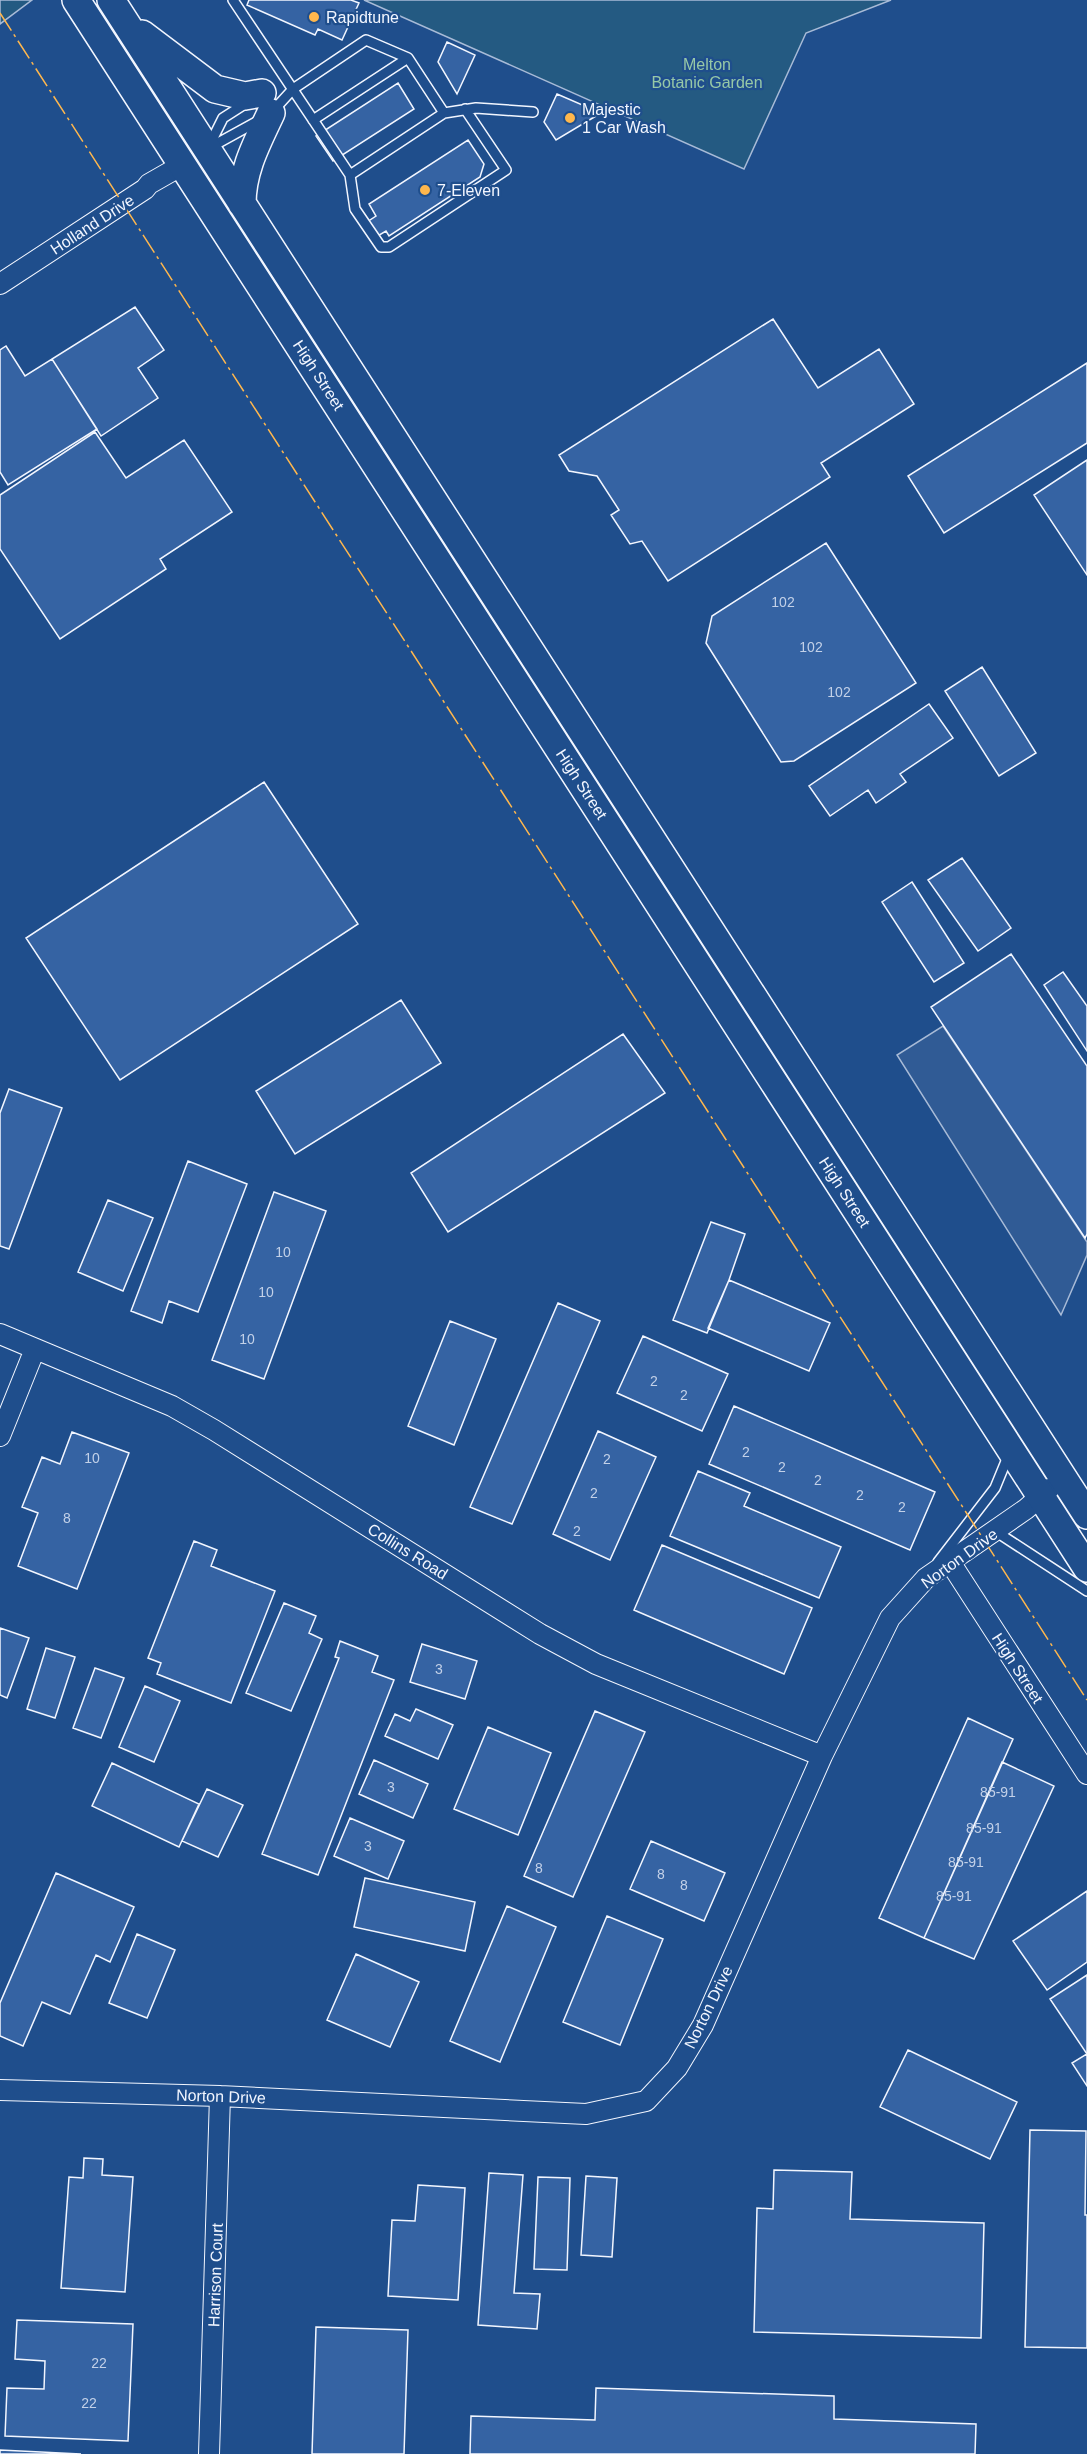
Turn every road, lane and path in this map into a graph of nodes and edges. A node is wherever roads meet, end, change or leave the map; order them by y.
1 (76, 0) edge
2 (233, 0) edge
3 (118, 10) edge
4 (408, 58) junction
5 (292, 89) junction
6 (266, 103) junction
7 (465, 109) junction
8 (533, 112) dead end
9 (444, 113) junction
10 (313, 120) junction
11 (207, 149) junction
12 (184, 164) junction
13 (350, 175) junction
14 (242, 204) junction
15 (0, 284) edge
16 (0, 1334) edge
17 (35, 1349) junction
18 (0, 1436) edge
19 (1011, 1449) junction
20 (1064, 1479) junction
21 (1040, 1495) junction
22 (1087, 1515) edge
23 (995, 1531) junction
24 (950, 1562) junction
25 (1087, 1568) edge
26 (926, 1578) junction
27 (1087, 1591) edge
28 (822, 1756) junction
29 (1087, 1774) edge
30 (0, 2090) edge
31 (220, 2096) junction
32 (209, 2454) edge

1 - 12 main road, High Street
2 - 5 lane
3 - 6 main road
3 - 11 main road, High Street
4 - 5 lane
4 - 9 lane
4 - 10 lane
5 - 6 lane
5 - 6 lane
5 - 10 lane
6 - 11 lane
6 - 11 lane
6 - 14 main road
7 - 8 lane
7 - 9 lane
7 - 13 lane
9 - 13 lane
10 - 13 lane
11 - 12 main road
11 - 14 main road, High Street
12 - 15 street, Holland Drive
12 - 19 main road, High Street
14 - 20 main road, High Street
16 - 17 street, Collins Road
17 - 18 street
17 - 28 street, Collins Road
19 - 21 main road, High Street
19 - 26 lane
20 - 21 street, Norton Drive
20 - 22 main road, High Street
21 - 23 street, Norton Drive
21 - 25 main road, High Street
23 - 24 street, Norton Drive
23 - 27 lane
24 - 26 street, Norton Drive
24 - 29 street, High Street
26 - 28 street, Norton Drive
28 - 31 street, Norton Drive
30 - 31 street, Norton Drive
31 - 32 street, Harrison Court

